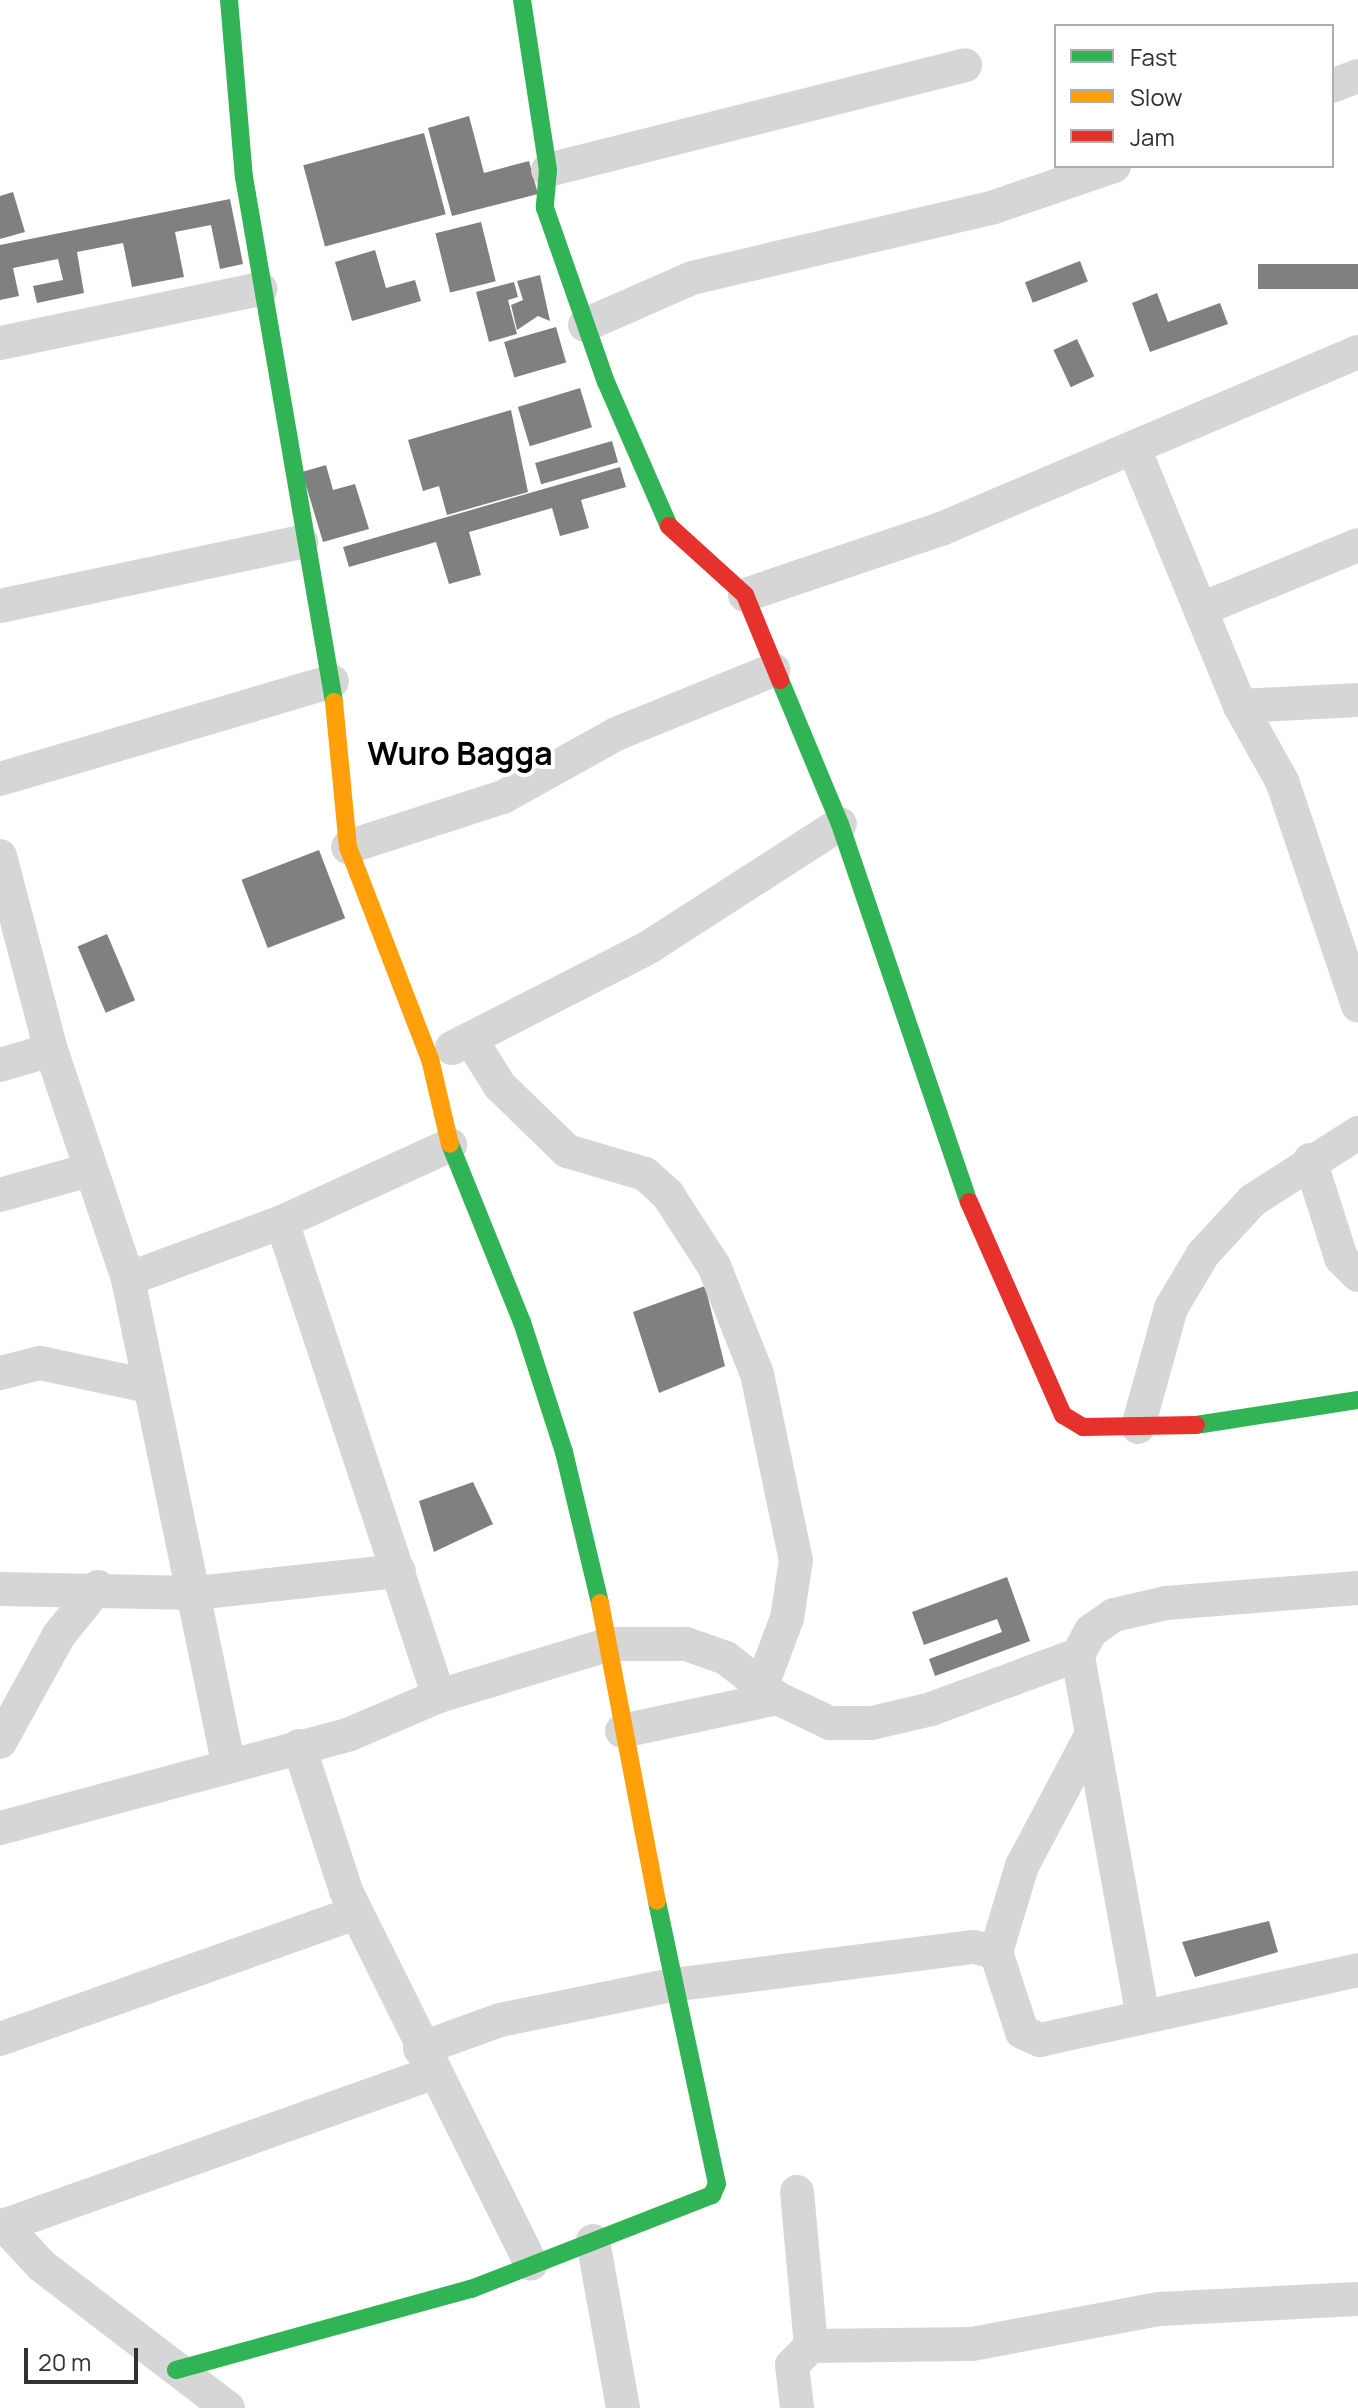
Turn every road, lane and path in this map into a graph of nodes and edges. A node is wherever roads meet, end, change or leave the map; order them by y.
1 (229, 0) edge
2 (522, 0) edge
3 (965, 65) dead end
4 (1358, 76) edge
5 (1334, 85) edge
6 (1108, 168) edge
7 (548, 170) junction
8 (260, 289) junction
9 (585, 325) junction
10 (0, 343) edge
11 (1358, 352) edge
12 (1135, 451) junction
13 (301, 542) junction
14 (1358, 545) edge
15 (745, 595) junction
16 (0, 606) edge
17 (1204, 608) junction
18 (774, 670) junction
19 (332, 681) junction
20 (1358, 700) edge
21 (1240, 706) junction
22 (0, 779) edge
23 (840, 824) junction
24 (348, 847) junction
25 (0, 856) edge
26 (1358, 1006) edge
27 (471, 1040) junction
28 (51, 1050) junction
29 (430, 1059) junction
30 (0, 1065) edge
31 (1358, 1133) edge
32 (450, 1145) junction
33 (1310, 1160) junction
34 (89, 1170) junction
35 (0, 1195) edge
36 (282, 1222) junction
37 (1358, 1275) edge
38 (128, 1279) junction
39 (0, 1373) edge
40 (148, 1386) junction
41 (1358, 1400) edge
42 (1138, 1427) junction
43 (399, 1571) junction
44 (98, 1587) junction
45 (1358, 1588) edge
46 (0, 1589) edge
47 (196, 1593) junction
48 (610, 1644) junction
49 (1078, 1655) junction
50 (769, 1692) junction
51 (439, 1696) junction
52 (622, 1731) junction
53 (1092, 1734) junction
54 (0, 1742) edge
55 (299, 1746) junction
56 (228, 1763) junction
57 (0, 1828) edge
58 (356, 1913) junction
59 (996, 1952) junction
60 (1358, 1970) edge
61 (672, 1985) junction
62 (1142, 2012) junction
63 (0, 2039) edge
64 (426, 2061) junction
65 (797, 2192) dead end
66 (2, 2226) edge
67 (593, 2241) junction
68 (531, 2264) junction
69 (1358, 2299) edge
70 (811, 2346) junction
71 (176, 2370) junction
72 (228, 2408) edge
73 (623, 2408) edge
74 (797, 2408) edge

1 - 8 street
2 - 7 street
3 - 7 street
4 - 5 street
6 - 9 street
7 - 9 street
8 - 10 street
8 - 13 street
9 - 15 street
11 - 12 street
12 - 15 street
12 - 17 street
13 - 16 street
13 - 19 street
14 - 17 street
15 - 18 street
17 - 21 street
18 - 23 street
18 - 24 street
19 - 22 street
19 - 24 street
20 - 21 street
21 - 26 street
23 - 27 street
23 - 42 street
24 - 29 street
25 - 28 street
27 - 29 street
27 - 50 street
28 - 30 street
28 - 34 street
29 - 32 street
31 - 33 street
32 - 36 street
32 - 48 street
33 - 37 street
33 - 42 street
34 - 35 street
34 - 38 street
36 - 38 street
36 - 43 street
38 - 40 street
39 - 40 street
40 - 47 street
41 - 42 street
43 - 47 street
43 - 51 street
44 - 46 street
44 - 47 street
44 - 54 street
45 - 49 street
47 - 56 street
48 - 50 street
48 - 51 street
48 - 52 street
49 - 50 street
49 - 53 street
50 - 52 street
51 - 55 street
52 - 61 street
53 - 59 street
53 - 62 street
55 - 56 street
55 - 58 street
56 - 57 street
58 - 63 street
58 - 64 street
59 - 61 street
59 - 62 street
60 - 62 street
61 - 64 street
61 - 67 street
64 - 66 street
64 - 68 street
65 - 70 street
66 - 71 street
67 - 68 street
67 - 73 street
68 - 71 street
69 - 70 street
70 - 74 street
71 - 72 street

